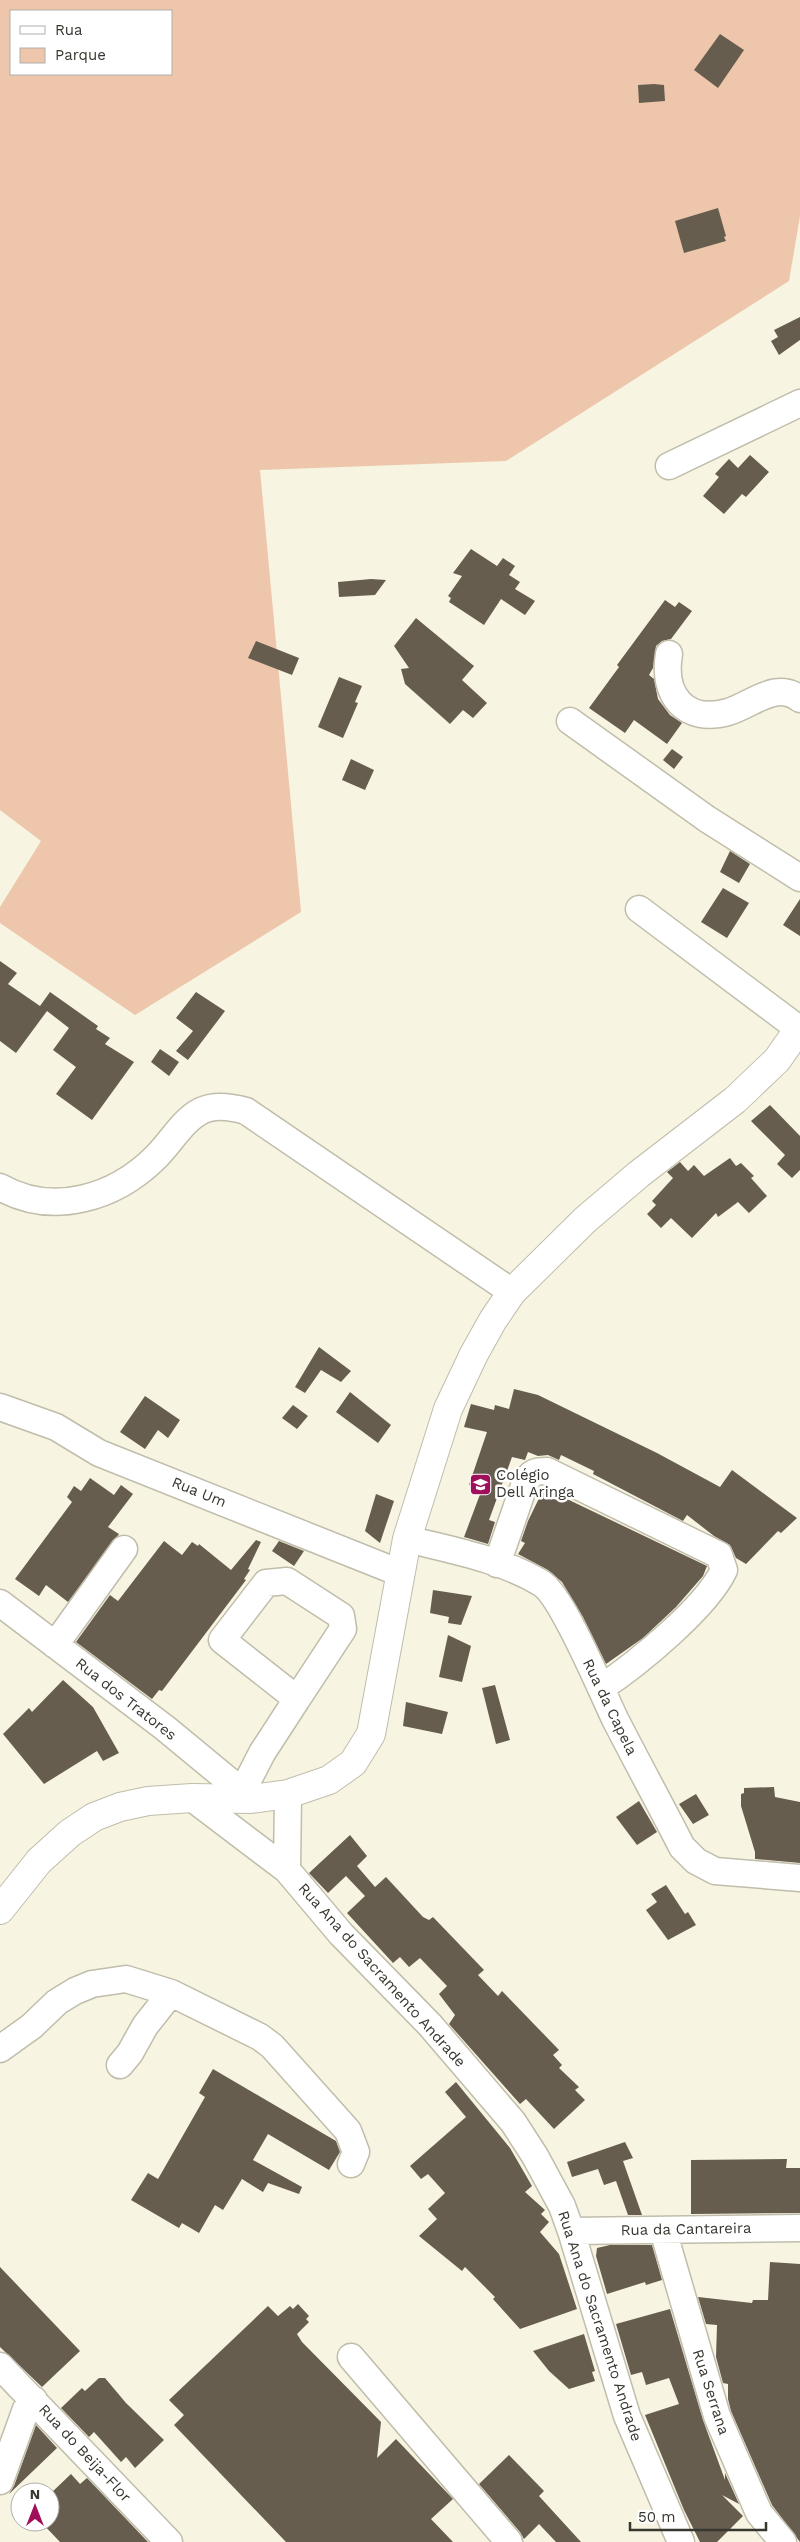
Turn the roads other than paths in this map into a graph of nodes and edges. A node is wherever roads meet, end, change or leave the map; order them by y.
1 (800, 403) edge
2 (669, 466) dead end
3 (669, 654) dead end
4 (800, 699) edge
5 (570, 721) dead end
6 (800, 878) edge
7 (638, 909) dead end
8 (799, 1028) edge
9 (0, 1187) edge
10 (512, 1292) junction
11 (0, 1406) edge
12 (407, 1539) junction
13 (124, 1549) dead end
14 (497, 1564) junction
15 (400, 1572) junction
16 (0, 1603) edge
17 (56, 1645) junction
18 (601, 1688) junction
19 (297, 1699) junction
20 (288, 1794) junction
21 (246, 1795) junction
22 (192, 1798) junction
23 (287, 1870) junction
24 (800, 1878) edge
25 (0, 1908) edge
26 (171, 1993) junction
27 (0, 2049) edge
28 (120, 2065) dead end
29 (351, 2164) dead end
30 (800, 2228) edge
31 (663, 2230) junction
32 (571, 2231) junction
33 (351, 2357) dead end
34 (0, 2366) edge
35 (34, 2400) junction
36 (0, 2481) edge
37 (169, 2542) edge
38 (509, 2542) edge
39 (681, 2542) edge
40 (783, 2542) edge

1 - 2 street
3 - 4 street
5 - 6 street
7 - 8 street
8 - 10 main road
9 - 10 street
10 - 12 main road
11 - 15 street, Rua Um
12 - 14 street, Rua da Capela
12 - 15 main road
13 - 17 street
14 - 18 street, Rua da Capela
14 - 18 street
15 - 20 main road
16 - 17 street, Rua dos Tratores
17 - 21 street, Rua dos Tratores
18 - 24 street, Rua da Capela
19 - 19 street
19 - 21 street
20 - 21 main road
20 - 23 street
21 - 22 main road
22 - 23 street, Rua Ana do Sacramento Andrade
22 - 25 main road
23 - 32 street, Rua Ana do Sacramento Andrade
26 - 27 street
26 - 28 street
26 - 29 street
30 - 31 street, Rua da Cantareira
31 - 32 street, Rua da Cantareira
31 - 40 street, Rua Serrana
32 - 39 street, Rua Ana do Sacramento Andrade
33 - 38 street
34 - 35 street, Rua do Beija-Flor
35 - 36 street
35 - 37 street, Rua do Beija-Flor

